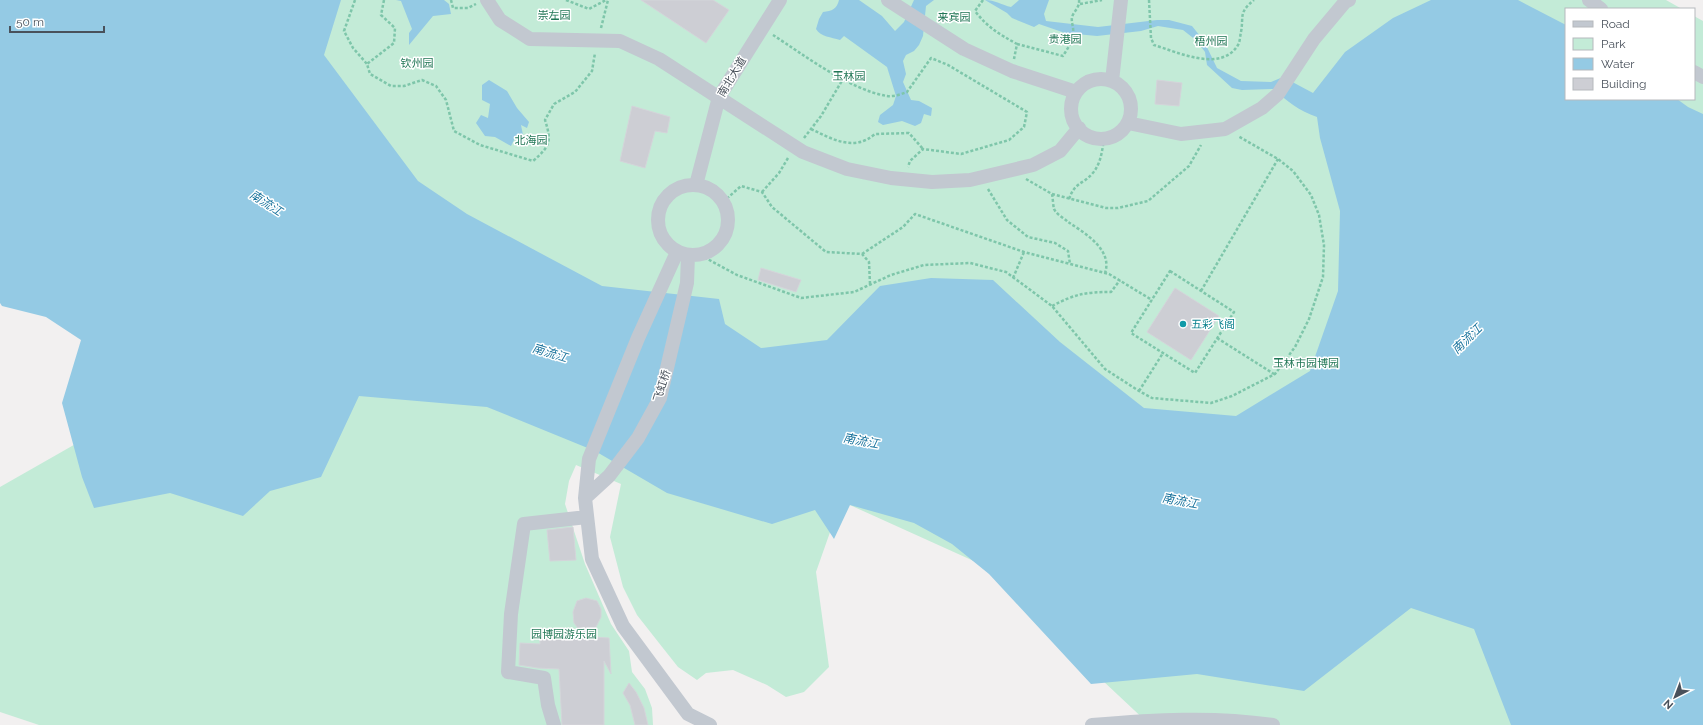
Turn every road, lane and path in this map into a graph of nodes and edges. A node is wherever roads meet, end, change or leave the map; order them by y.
1 (355, 0) edge
2 (384, 0) edge
3 (451, 0) edge
4 (566, 0) edge
5 (607, 0) edge
6 (780, 0) edge
7 (888, 0) edge
8 (983, 0) edge
9 (1102, 0) edge
10 (1121, 0) edge
11 (1149, 0) edge
12 (1254, 0) edge
13 (1349, 0) edge
14 (1588, 0) edge
15 (483, 1) edge
16 (1080, 2) edge
17 (1600, 8) edge
18 (762, 28) junction
19 (598, 41) junction
20 (1017, 44) junction
21 (366, 64) junction
22 (1012, 71) junction
23 (843, 79) junction
24 (1112, 81) junction
25 (1076, 92) junction
26 (719, 97) junction
27 (1128, 123) junction
28 (1078, 128) junction
29 (1225, 129) junction
30 (811, 130) junction
31 (1206, 131) junction
32 (1104, 138) junction
33 (797, 147) junction
34 (923, 149) junction
35 (1278, 159) junction
36 (1019, 168) junction
37 (980, 178) junction
38 (906, 180) junction
39 (696, 185) junction
40 (762, 192) junction
41 (1052, 194) junction
42 (1069, 199) junction
43 (723, 202) junction
44 (1024, 252) junction
45 (688, 254) junction
46 (862, 254) junction
47 (1070, 264) junction
48 (1105, 273) junction
49 (1013, 278) junction
50 (1120, 280) junction
51 (870, 284) junction
52 (1201, 291) junction
53 (1152, 300) junction
54 (1052, 306) junction
55 (1217, 338) junction
56 (1163, 353) junction
57 (1275, 374) junction
58 (1139, 391) junction
59 (585, 498) junction
60 (588, 517) junction
61 (554, 725) edge
62 (710, 725) edge
63 (1092, 725) edge
64 (1273, 725) edge

1 - 21 path
2 - 21 path
3 - 15 path
4 - 5 path
5 - 19 path
6 - 18 street, 南北大道
7 - 22 street
8 - 20 path
9 - 16 path
10 - 24 street
11 - 12 path
13 - 29 street
14 - 17 street
15 - 19 street
16 - 20 path
18 - 23 path
18 - 26 street, 南北大道
19 - 21 path
19 - 26 street
20 - 22 path
22 - 25 street
23 - 30 path
23 - 34 path
24 - 25 street
24 - 27 street
25 - 28 street
26 - 33 street
26 - 39 street, 南北大道
27 - 31 street
27 - 32 street
28 - 32 street
28 - 36 street
29 - 31 street
29 - 35 path
30 - 33 path
30 - 34 path
31 - 42 path
32 - 42 path
33 - 38 street
33 - 40 path
34 - 38 path
35 - 52 path
35 - 57 path
36 - 37 street
36 - 41 path
37 - 38 street
37 - 47 path
39 - 43 street
39 - 45 street
40 - 43 path
40 - 46 path
41 - 42 path
41 - 48 path
43 - 45 street
44 - 46 path
44 - 47 path
44 - 49 path
45 - 51 path
45 - 59 street
45 - 59 street, 飞虹桥
46 - 51 path
47 - 48 path
48 - 50 path
49 - 51 path
49 - 54 path
50 - 53 path
50 - 54 path
52 - 53 path
52 - 55 path
53 - 56 path
54 - 58 path
55 - 56 path
55 - 57 path
56 - 58 path
57 - 58 path
59 - 60 street
60 - 61 street
60 - 62 street
63 - 64 street

